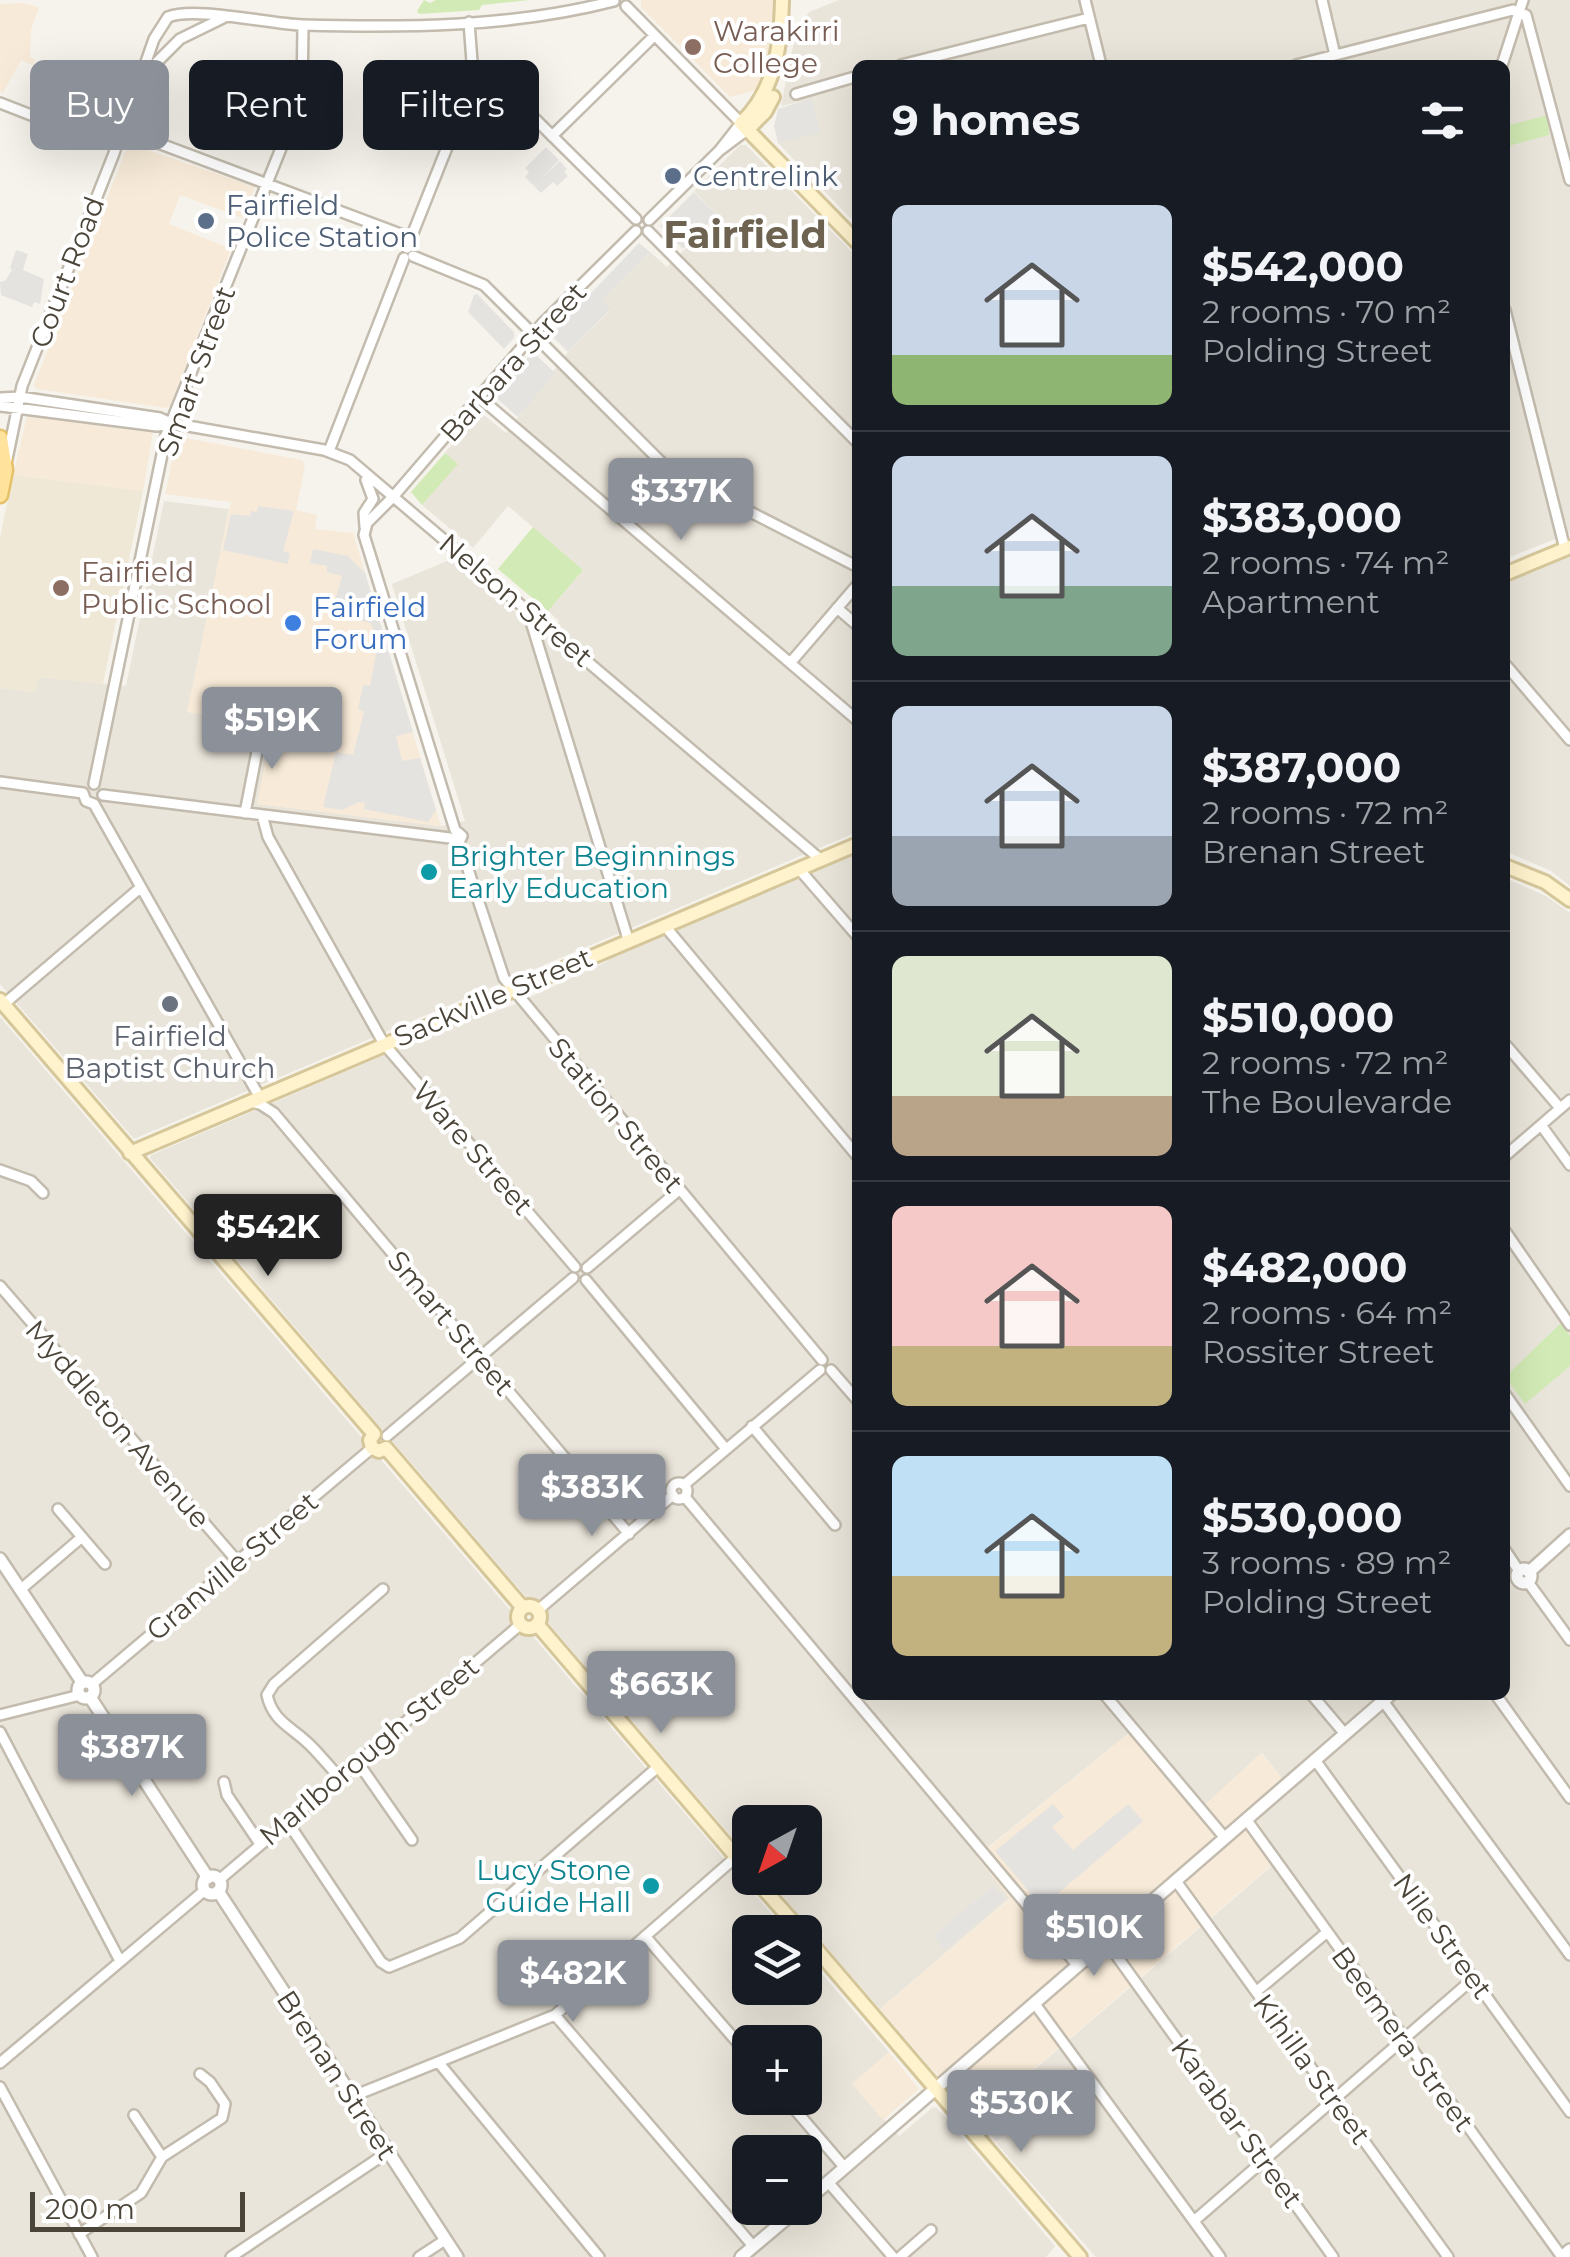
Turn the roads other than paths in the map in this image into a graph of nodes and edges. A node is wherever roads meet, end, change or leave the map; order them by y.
1 (786, 0) edge
2 (1085, 0) edge
3 (1322, 0) edge
4 (1523, 0) edge
5 (614, 1) edge
6 (628, 3) edge
7 (1519, 12) junction
8 (178, 14) junction
9 (224, 18) junction
10 (1089, 18) junction
11 (469, 22) junction
12 (164, 23) junction
13 (303, 25) junction
14 (654, 36) junction
15 (184, 37) junction
16 (1335, 54) junction
17 (148, 60) edge
18 (160, 60) edge
19 (472, 60) edge
20 (921, 60) edge
21 (1100, 60) edge
22 (1314, 60) edge
23 (1504, 60) edge
24 (852, 78) edge
25 (796, 94) dead end
26 (0, 103) edge
27 (30, 115) edge
28 (1570, 118) edge
29 (1556, 122) junction
30 (539, 123) edge
31 (744, 126) junction
32 (552, 136) junction
33 (169, 147) edge
34 (114, 150) edge
35 (446, 150) edge
36 (1570, 180) edge
37 (268, 182) junction
38 (636, 219) junction
39 (649, 226) junction
40 (636, 231) junction
41 (852, 237) edge
42 (409, 250) junction
43 (1510, 329) edge
44 (532, 336) junction
45 (478, 396) junction
46 (0, 398) edge
47 (19, 401) junction
48 (0, 406) edge
49 (171, 423) junction
50 (0, 438) edge
51 (852, 438) edge
52 (329, 451) junction
53 (5, 470) junction
54 (362, 472) junction
55 (0, 495) edge
56 (393, 497) junction
57 (365, 527) junction
58 (1568, 548) edge
59 (852, 564) edge
60 (1510, 572) edge
61 (852, 591) edge
62 (836, 608) junction
63 (527, 609) junction
64 (852, 621) edge
65 (791, 662) junction
66 (1510, 670) edge
67 (852, 716) edge
68 (262, 726) dead end
69 (1570, 740) edge
70 (0, 782) edge
71 (94, 784) junction
72 (83, 792) junction
73 (103, 795) junction
74 (94, 804) junction
75 (245, 813) junction
76 (262, 815) junction
77 (454, 837) junction
78 (852, 846) edge
79 (820, 859) junction
80 (1510, 868) edge
81 (799, 869) junction
82 (140, 888) junction
83 (1570, 900) edge
84 (664, 925) junction
85 (852, 930) edge
86 (628, 939) junction
87 (512, 990) junction
88 (2, 1002) edge
89 (384, 1044) junction
90 (1510, 1050) edge
91 (282, 1086) junction
92 (259, 1096) junction
93 (1570, 1100) edge
94 (242, 1103) junction
95 (1560, 1108) junction
96 (274, 1114) junction
97 (1541, 1125) junction
98 (852, 1150) edge
99 (130, 1152) junction
100 (1510, 1152) edge
101 (1570, 1165) edge
102 (0, 1170) edge
103 (679, 1190) junction
104 (42, 1192) dead end
105 (1510, 1238) edge
106 (574, 1272) junction
107 (587, 1274) junction
108 (0, 1286) edge
109 (1570, 1324) edge
110 (480, 1357) junction
111 (824, 1367) junction
112 (852, 1395) edge
113 (1510, 1401) edge
114 (752, 1426) junction
115 (380, 1442) junction
116 (726, 1449) junction
117 (684, 1485) junction
118 (1570, 1486) edge
119 (672, 1495) junction
120 (685, 1497) junction
121 (58, 1509) dead end
122 (836, 1525) dead end
123 (628, 1534) junction
124 (82, 1536) junction
125 (1570, 1536) edge
126 (1510, 1557) edge
127 (0, 1559) edge
128 (238, 1562) junction
129 (105, 1564) dead end
130 (1524, 1576) junction
131 (383, 1589) dead end
132 (1510, 1589) edge
133 (20, 1590) junction
134 (533, 1614) junction
135 (521, 1624) joint
136 (1570, 1640) edge
137 (86, 1690) junction
138 (852, 1696) edge
139 (855, 1700) edge
140 (1109, 1700) edge
141 (1316, 1700) edge
142 (1384, 1700) edge
143 (1387, 1700) edge
144 (1500, 1700) edge
145 (0, 1715) edge
146 (0, 1732) edge
147 (1345, 1734) junction
148 (1315, 1760) junction
149 (358, 1761) junction
150 (659, 1766) junction
151 (338, 1777) junction
152 (224, 1782) dead end
153 (1570, 1798) edge
154 (1246, 1819) junction
155 (288, 1820) junction
156 (1224, 1838) junction
157 (412, 1840) dead end
158 (260, 1844) junction
159 (732, 1852) edge
160 (732, 1860) edge
161 (1176, 1881) junction
162 (212, 1885) junction
163 (769, 1895) edge
164 (787, 1915) edge
165 (1326, 1933) junction
166 (645, 1936) junction
167 (1106, 1941) junction
168 (822, 1956) edge
169 (1570, 1956) edge
170 (120, 1962) junction
171 (1078, 1966) junction
172 (1474, 1978) junction
173 (1257, 1992) junction
174 (1034, 2004) junction
175 (555, 2015) junction
176 (732, 2037) edge
177 (1403, 2038) junction
178 (438, 2063) junction
179 (0, 2064) edge
180 (200, 2074) dead end
181 (0, 2088) edge
182 (936, 2089) junction
183 (352, 2098) junction
184 (1334, 2099) junction
185 (1570, 2112) edge
186 (799, 2115) edge
187 (134, 2116) dead end
188 (388, 2152) junction
189 (162, 2157) junction
190 (1264, 2160) junction
191 (845, 2168) junction
192 (828, 2182) junction
193 (822, 2187) edge
194 (1194, 2221) junction
195 (778, 2225) edge
196 (931, 2230) dead end
197 (80, 2234) junction
198 (446, 2240) junction
199 (753, 2246) junction
200 (1570, 2250) edge
201 (1073, 2254) edge
202 (92, 2257) edge
203 (231, 2257) edge
204 (419, 2257) edge
205 (457, 2257) edge
206 (599, 2257) edge
207 (740, 2257) edge
208 (896, 2257) edge
209 (1220, 2257) edge
210 (1333, 2257) edge
211 (1448, 2257) edge
212 (1562, 2257) edge

1 - 31 main road
2 - 10 street
3 - 16 street
4 - 7 street
5 - 6 street
5 - 11 street
6 - 14 street
7 - 16 street
7 - 23 street
7 - 29 street
8 - 9 street
8 - 12 street
8 - 15 street
9 - 13 street
9 - 15 street, Court Road
10 - 20 street
10 - 21 street
11 - 13 street
11 - 19 street
12 - 15 street
12 - 17 street, Court Road
13 - 37 street, Smart Street
14 - 31 street
14 - 32 street
15 - 18 street, Court Road
16 - 22 street
24 - 25 street
26 - 27 street
28 - 29 street
29 - 36 street
30 - 32 street
31 - 39 street
31 - 41 main road
32 - 38 street
33 - 37 street
34 - 47 street, Court Road
35 - 42 street
37 - 42 street
37 - 49 street, Smart Street
38 - 39 street
38 - 40 street
39 - 40 street
39 - 51 street
40 - 44 street, Barbara Street
42 - 44 street
42 - 52 street
43 - 58 street
44 - 45 street, Barbara Street
44 - 59 street
45 - 56 street, Barbara Street
45 - 65 street
46 - 47 street, Nelson Street
47 - 48 street, Nelson Street
47 - 49 street, Nelson Street
47 - 53 street, Court Road
49 - 52 street, Nelson Street
49 - 71 street, Smart Street
50 - 53 main road
52 - 54 street, Nelson Street
53 - 55 main road
54 - 56 street, Nelson Street
54 - 57 street, Station Street
56 - 57 street
56 - 63 street, Nelson Street
57 - 77 street, Station Street
58 - 60 main road
61 - 62 street
62 - 64 street
62 - 65 street
63 - 79 street, Nelson Street
63 - 86 street
65 - 67 street
66 - 69 street
68 - 75 street
70 - 72 street
71 - 72 street
71 - 73 street
72 - 74 street
73 - 74 street
73 - 75 street
74 - 82 street
75 - 76 street
76 - 77 street
76 - 89 street, Ware Street
77 - 87 street, Station Street
78 - 79 main road, Sackville Street
79 - 81 main road, Sackville Street
80 - 83 main road
81 - 84 main road, Sackville Street
81 - 85 street
82 - 88 street
82 - 92 street
84 - 86 main road, Sackville Street
84 - 98 street
86 - 87 main road, Sackville Street
87 - 89 main road, Sackville Street
87 - 103 street, Station Street
88 - 99 main road
89 - 91 main road, Sackville Street
89 - 106 street, Ware Street
90 - 95 street
91 - 92 main road, Sackville Street
91 - 96 street
92 - 94 main road, Sackville Street
93 - 95 street
94 - 96 street
94 - 99 main road, Sackville Street
95 - 97 street
96 - 110 street, Smart Street
97 - 100 street
97 - 101 street
99 - 115 main road
102 - 104 street
103 - 107 street
103 - 111 street, Station Street
105 - 109 street
106 - 107 street
106 - 107 street
106 - 110 street, Granville Street
107 - 116 street
108 - 128 street, Myddleton Avenue
110 - 115 street, Granville Street
110 - 123 street, Smart Street
111 - 112 street, Station Street
111 - 114 street
113 - 118 street
114 - 116 street
114 - 122 street
115 - 128 street, Granville Street
115 - 134 main road
116 - 117 street
117 - 119 street
117 - 120 street
119 - 120 street
119 - 123 street
120 - 138 street
121 - 124 street
123 - 134 street
124 - 129 street
124 - 133 street
125 - 130 street
126 - 130 street
127 - 133 street, Brenan Street
128 - 137 street, Granville Street
130 - 132 street
130 - 136 street
131 - 151 street
133 - 137 street, Brenan Street
134 - 135 main road
134 - 150 main road
135 - 149 street, Marlborough Street
137 - 145 street, Granville Street
137 - 162 street, Brenan Street
139 - 171 street
140 - 156 street
141 - 147 street
142 - 147 street
143 - 169 street
144 - 153 street
146 - 170 street
147 - 148 street
148 - 154 street
148 - 172 street, Nile Street
149 - 151 street, Marlborough Street
149 - 157 street
150 - 155 street
150 - 159 main road
151 - 155 street, Marlborough Street
152 - 158 street
154 - 156 street
154 - 165 street, Beemera Street
155 - 158 street, Marlborough Street
156 - 161 street
158 - 162 street, Marlborough Street
160 - 166 street
161 - 167 street
161 - 173 street, Kihilla Street
162 - 170 street, Marlborough Street
162 - 183 street, Brenan Street
163 - 164 main road
165 - 173 street
165 - 177 street, Beemera Street
166 - 175 street
166 - 176 street
167 - 171 street
167 - 190 street, Karabar Street
168 - 182 main road
170 - 179 street, Marlborough Street
171 - 174 street
172 - 177 street
172 - 185 street, Nile Street
173 - 184 street, Kihilla Street
174 - 182 street
174 - 194 street
175 - 178 street
175 - 199 street
177 - 184 street
177 - 212 street, Beemera Street
178 - 183 street
178 - 206 street
180 - 189 street
181 - 197 street
182 - 191 street
182 - 201 main road
183 - 188 street, Brenan Street
184 - 190 street
184 - 211 street, Kihilla Street
186 - 191 street
187 - 189 street
188 - 198 street, Brenan Street
188 - 203 street
189 - 197 street
190 - 194 street
190 - 210 street, Karabar Street
191 - 192 street
192 - 193 street
192 - 208 street
194 - 209 street
195 - 199 street
196 - 208 street
197 - 202 street
198 - 204 street
198 - 205 street, Brenan Street
199 - 207 street
200 - 212 street

